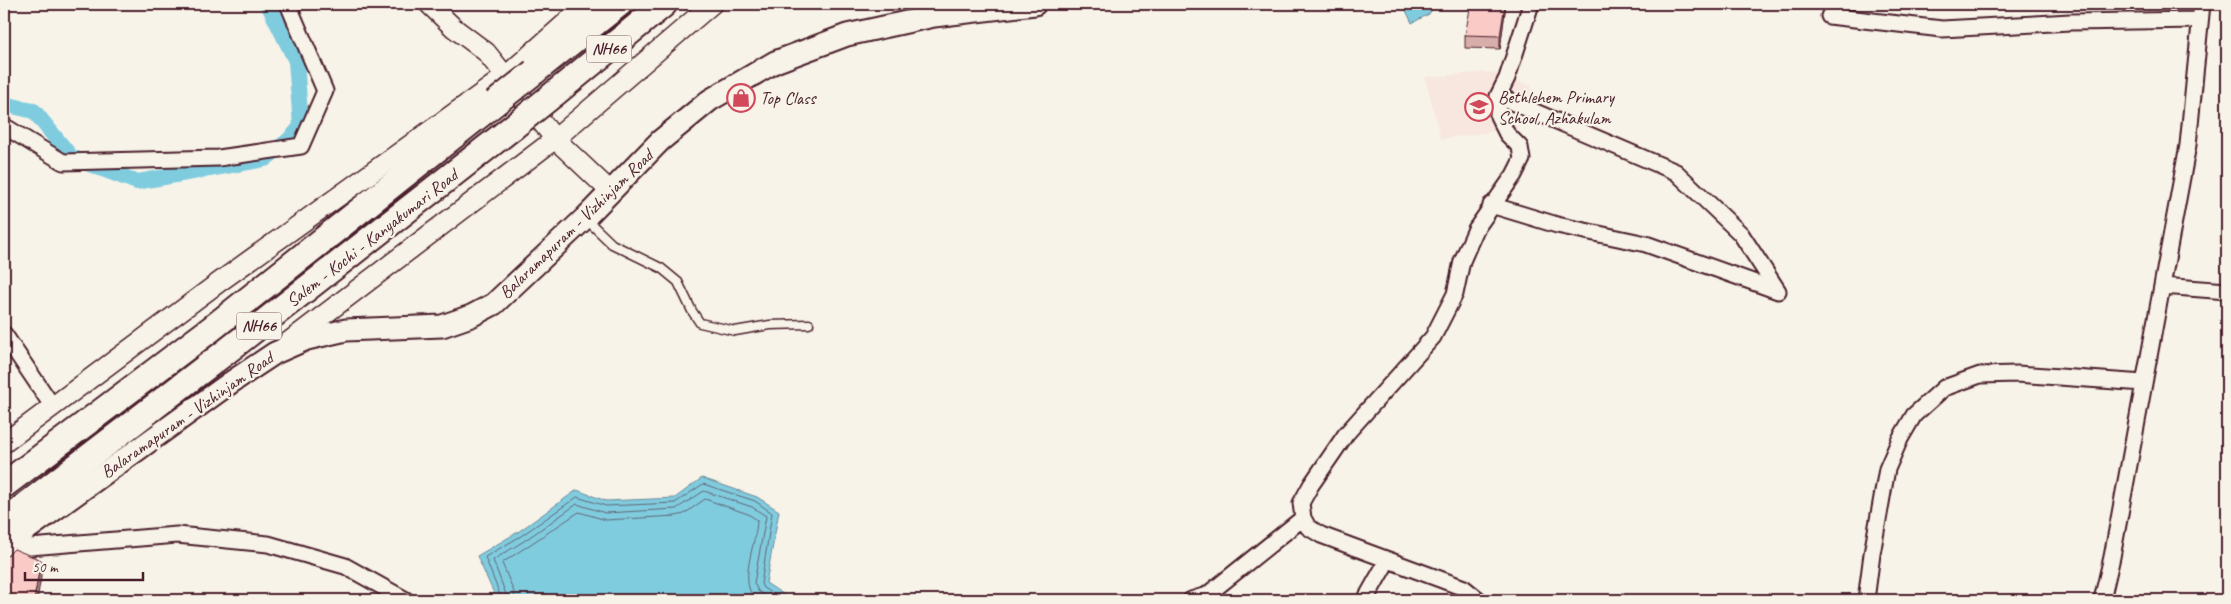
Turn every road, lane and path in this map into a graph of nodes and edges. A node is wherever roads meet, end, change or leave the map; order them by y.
1 (288, 4) edge
2 (429, 4) edge
3 (586, 4) edge
4 (619, 4) edge
5 (664, 4) edge
6 (712, 4) edge
7 (1035, 4) edge
8 (1532, 4) edge
9 (2202, 4) edge
10 (1829, 16) dead end
11 (2200, 20) junction
12 (506, 76) junction
13 (1498, 96) junction
14 (5, 132) edge
15 (555, 139) junction
16 (610, 191) junction
17 (1491, 205) junction
18 (585, 218) junction
19 (2162, 286) junction
20 (2227, 290) edge
21 (809, 324) dead end
22 (4, 334) edge
23 (275, 353) junction
24 (2144, 383) junction
25 (53, 407) junction
26 (4, 443) edge
27 (4, 485) edge
28 (1303, 518) junction
29 (5, 538) edge
30 (1387, 560) junction
31 (406, 600) edge
32 (993, 600) edge
33 (1002, 600) edge
34 (1192, 600) edge
35 (1365, 600) edge
36 (1479, 600) edge
37 (1866, 600) edge
38 (2102, 600) edge

1 - 14 street
2 - 12 street
3 - 12 street
4 - 27 highway, Salem - Kochi - Kanyakumari Road / NH66, bridge
5 - 29 highway, Salem - Kochi - Kanyakumari Road / NH66, bridge
6 - 15 street
7 - 16 main road, Balaramapuram - Vizhinjam Road
8 - 13 street
9 - 11 street
10 - 11 street
11 - 19 street
12 - 15 street
12 - 25 street
13 - 17 street
13 - 17 street
15 - 16 street
15 - 23 street
16 - 18 main road, Balaramapuram - Vizhinjam Road
17 - 28 street
18 - 21 lane
18 - 23 main road, Balaramapuram - Vizhinjam Road
19 - 20 street
19 - 24 street
22 - 25 street
23 - 29 main road, Balaramapuram - Vizhinjam Road
24 - 37 street
24 - 38 street
25 - 26 street
28 - 30 street
28 - 34 street
29 - 31 street
30 - 35 street
30 - 36 street
32 - 33 path

